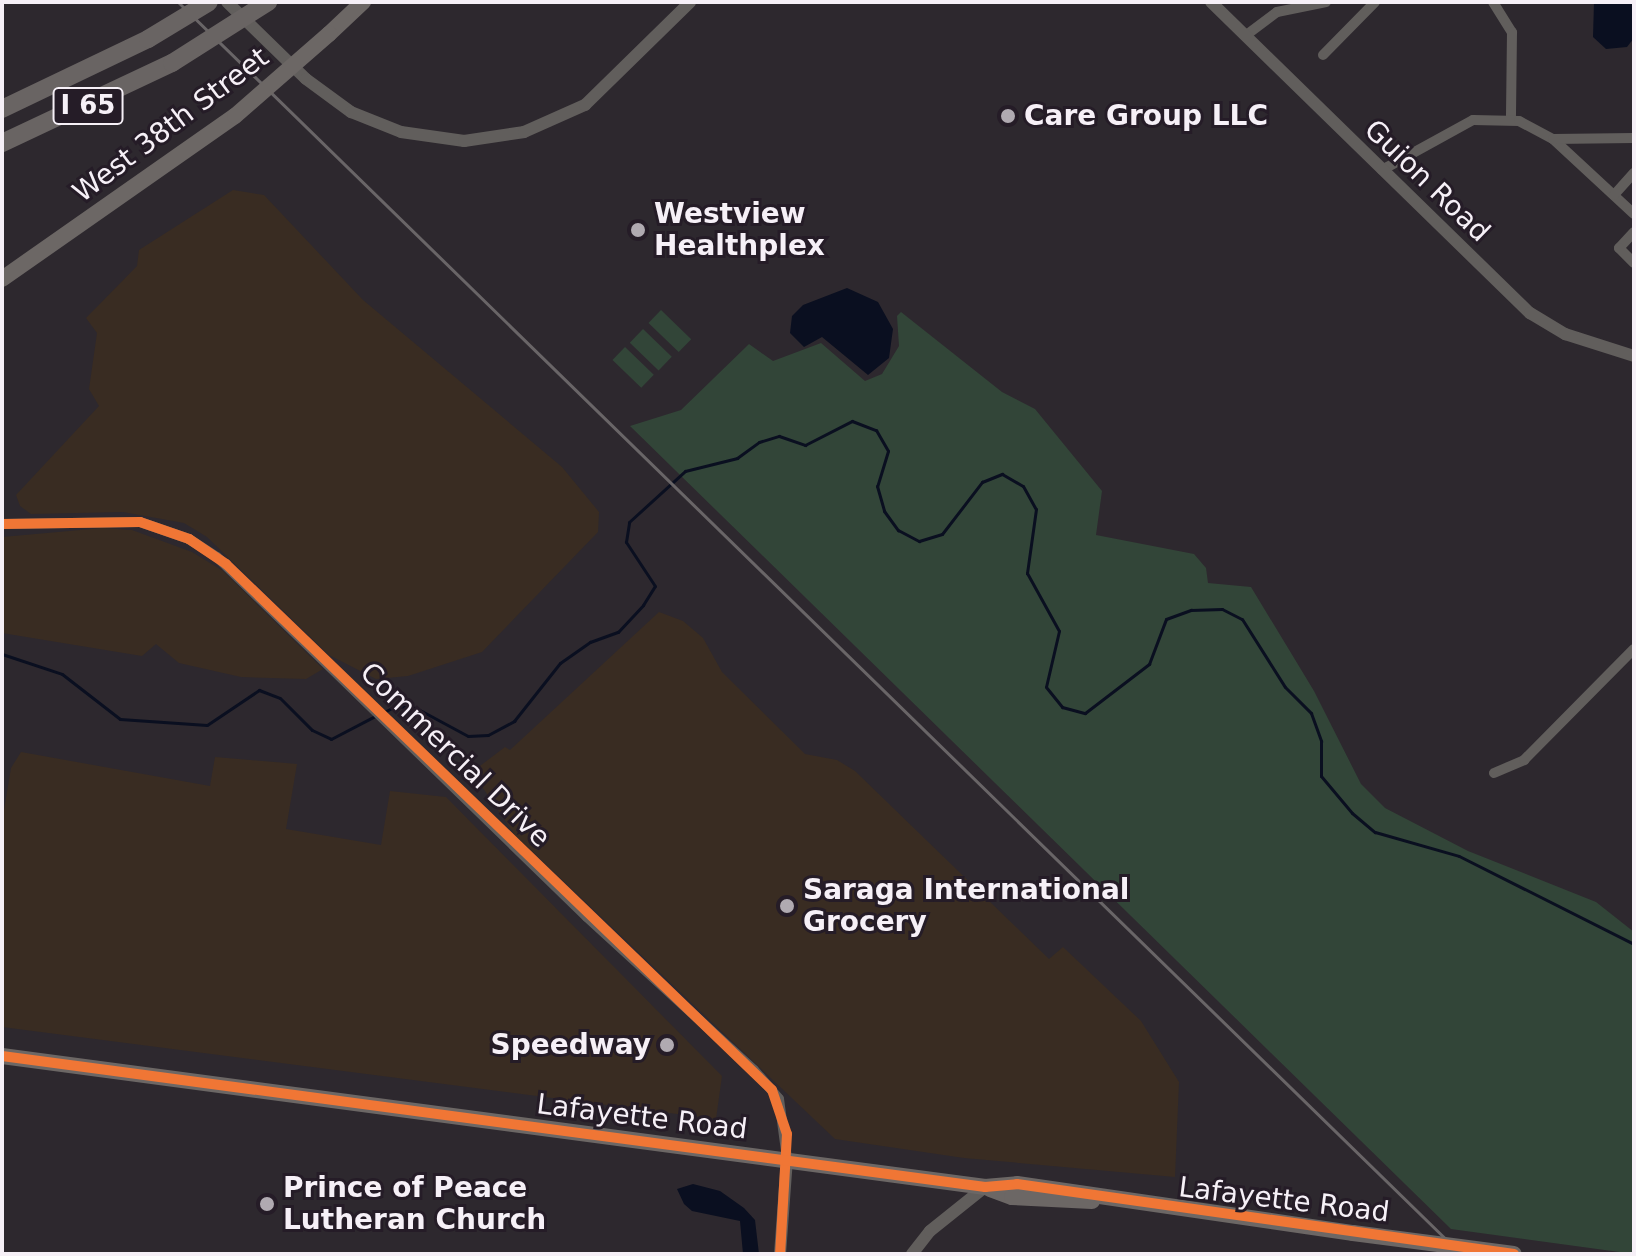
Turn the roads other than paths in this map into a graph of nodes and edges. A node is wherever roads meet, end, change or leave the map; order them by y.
1 (209, 2) edge
2 (227, 2) edge
3 (268, 2) edge
4 (363, 2) edge
5 (690, 2) edge
6 (1211, 2) edge
7 (1325, 2) edge
8 (1375, 2) edge
9 (1493, 2) edge
10 (1245, 36) junction
11 (1323, 55) dead end
12 (2, 109) edge
13 (1511, 120) junction
14 (1634, 138) edge
15 (1553, 139) junction
16 (2, 143) edge
17 (1382, 170) junction
18 (1634, 173) edge
19 (1614, 195) junction
20 (1634, 214) edge
21 (1634, 232) edge
22 (1634, 263) edge
23 (2, 279) edge
24 (1634, 356) edge
25 (2, 524) edge
26 (1634, 649) edge
27 (1494, 773) dead end
28 (2, 1056) edge
29 (787, 1158) junction
30 (985, 1187) junction
31 (780, 1254) edge
32 (912, 1254) edge
33 (1514, 1254) edge

1 - 12 highway, I 65, bridge
2 - 5 street
3 - 16 highway, I 65, bridge
4 - 23 main road, West 38th Street, bridge
6 - 10 street, Guion Road
7 - 10 street
8 - 11 street
9 - 13 street
10 - 17 street, Guion Road
13 - 15 street
13 - 17 street
14 - 15 street
15 - 19 street
17 - 24 street, Guion Road
18 - 19 street
19 - 20 street
21 - 22 street
25 - 29 street, Commercial Drive
26 - 27 street
28 - 29 main road, Lafayette Road
29 - 30 main road, Lafayette Road
29 - 31 street
30 - 32 street
30 - 33 main road, Lafayette Road, bridge

